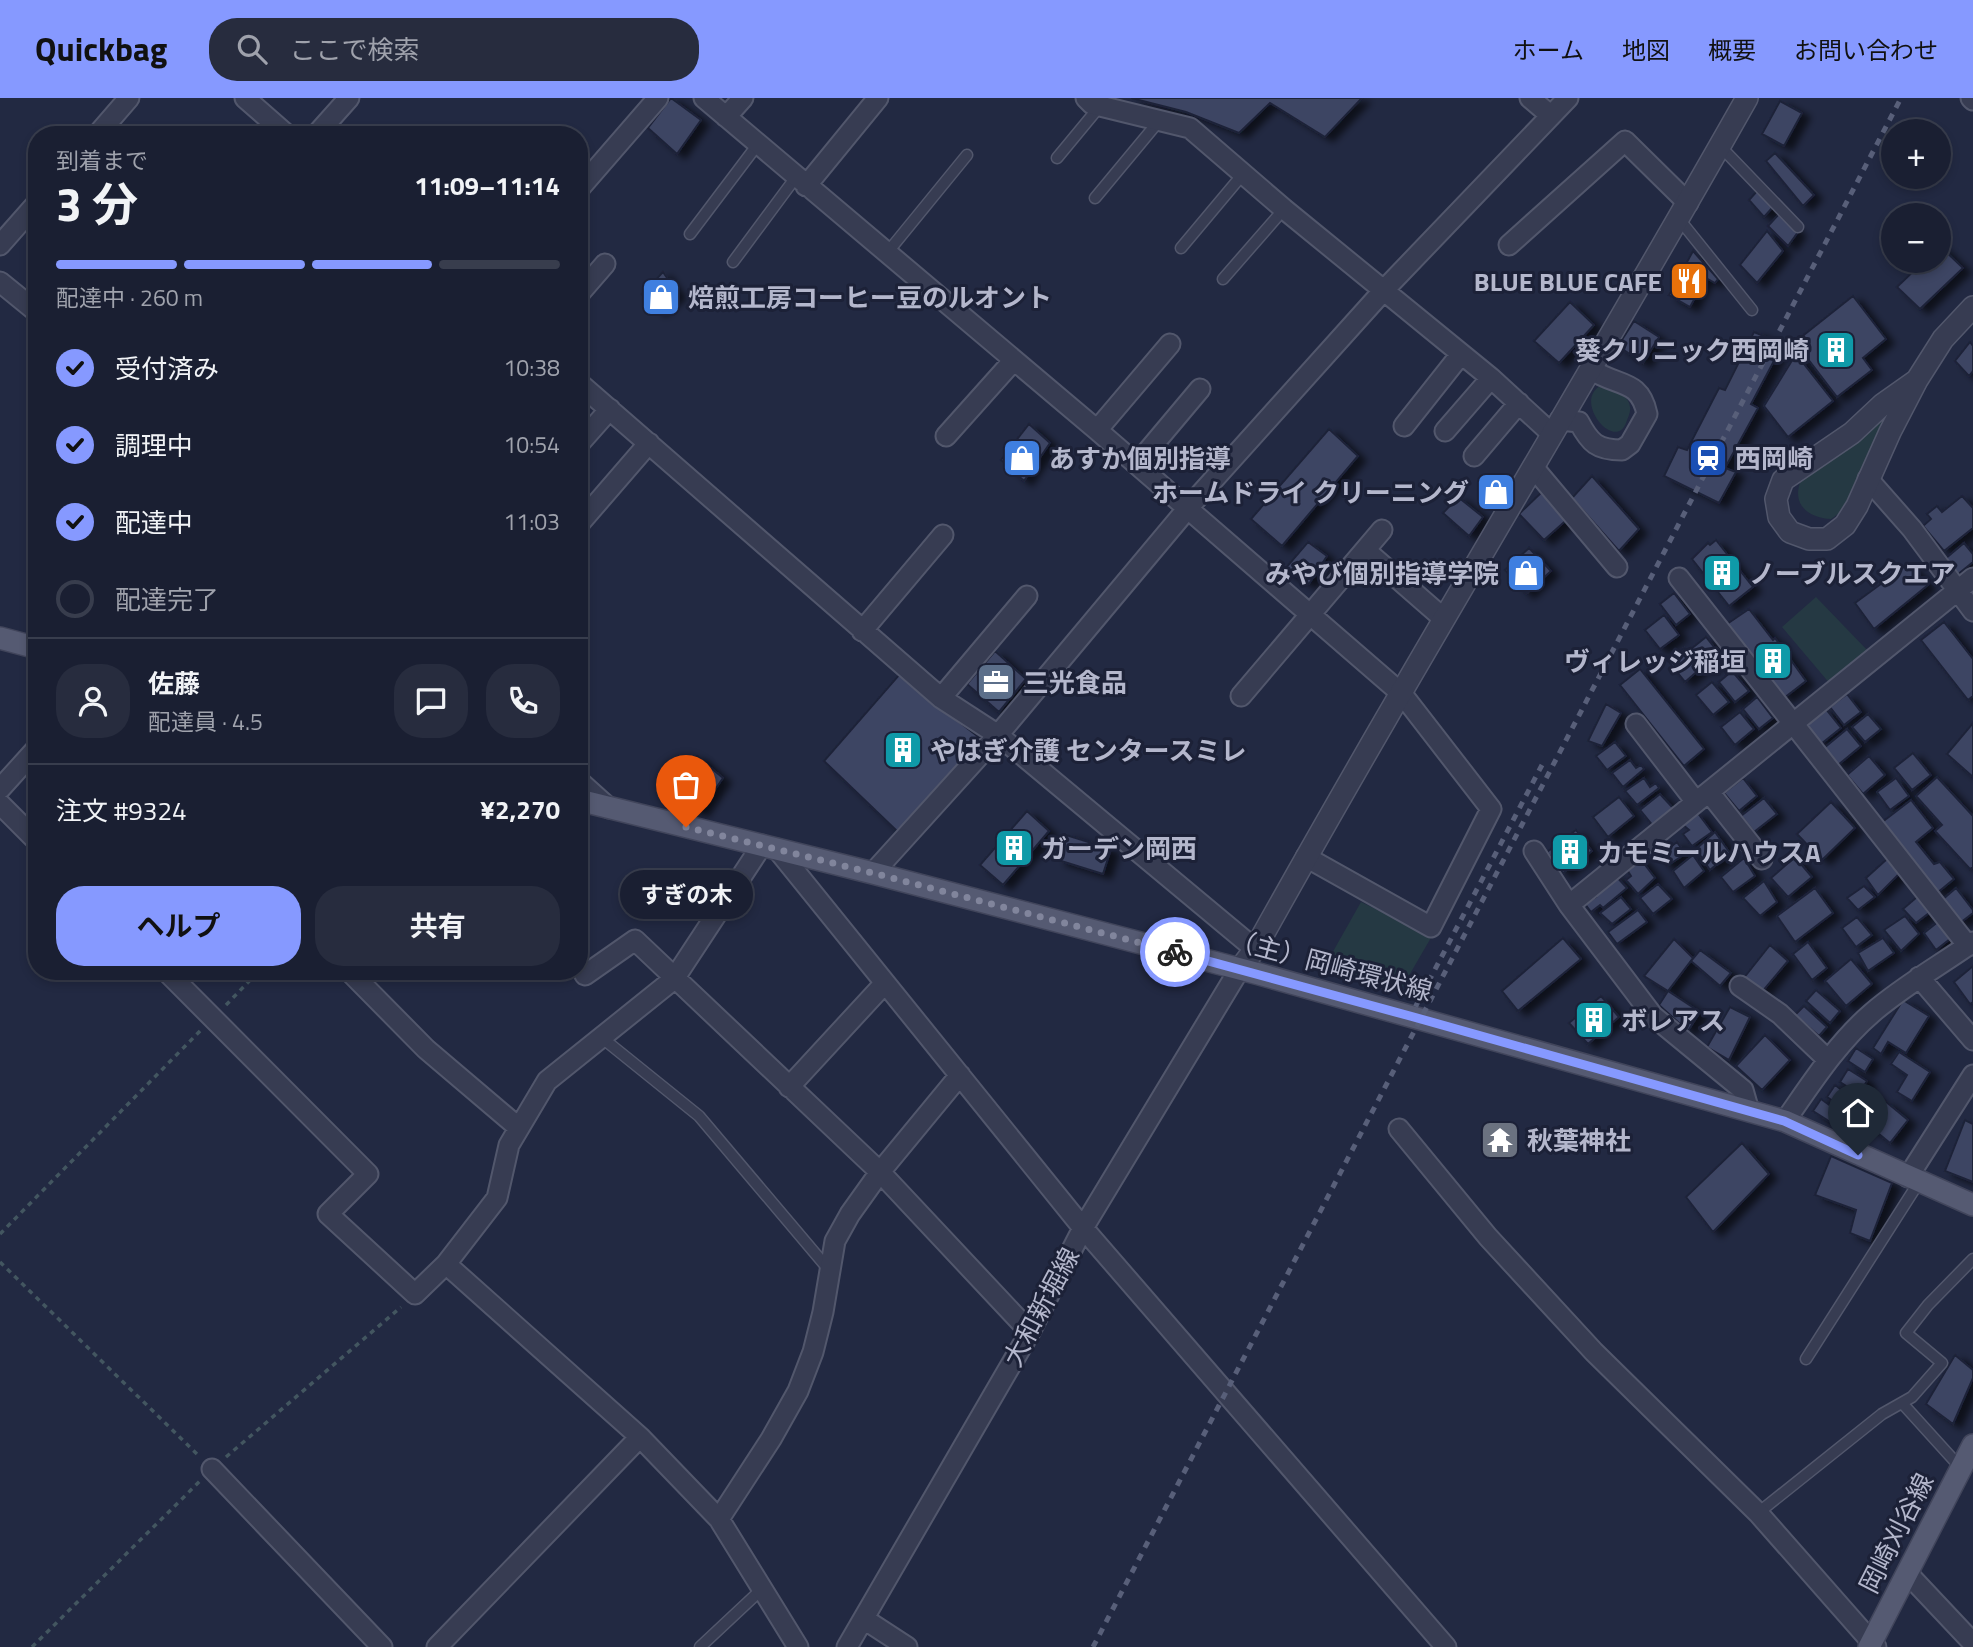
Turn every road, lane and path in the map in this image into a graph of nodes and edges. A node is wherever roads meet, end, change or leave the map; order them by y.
1 (129, 98) edge
2 (246, 98) edge
3 (349, 98) edge
4 (658, 98) edge
5 (704, 98) edge
6 (743, 98) edge
7 (878, 98) edge
8 (1530, 98) edge
9 (1567, 98) edge
10 (1747, 98) edge
11 (1093, 102) edge
12 (1550, 115) junction
13 (726, 117) junction
14 (1159, 121) junction
15 (105, 126) edge
16 (273, 126) edge
17 (324, 126) edge
18 (758, 145) junction
19 (1720, 146) junction
20 (967, 155) dead end
21 (1057, 158) dead end
22 (1243, 174) junction
23 (588, 179) edge
24 (801, 181) junction
25 (1095, 198) dead end
26 (1284, 209) junction
27 (1683, 211) junction
28 (28, 214) edge
29 (1798, 227) dead end
30 (690, 234) dead end
31 (0, 245) edge
32 (1509, 245) dead end
33 (1181, 248) dead end
34 (887, 253) junction
35 (733, 262) dead end
36 (605, 264) dead end
37 (1223, 279) dead end
38 (0, 282) edge
39 (588, 284) edge
40 (1384, 290) junction
41 (28, 305) edge
42 (1973, 307) edge
43 (1752, 310) dead end
44 (1170, 344) dead end
45 (1461, 354) junction
46 (1014, 360) junction
47 (1592, 370) junction
48 (1492, 378) junction
49 (1917, 380) junction
50 (1199, 389) dead end
51 (588, 391) edge
52 (1518, 402) junction
53 (610, 410) junction
54 (1404, 426) dead end
55 (1555, 426) junction
56 (1097, 430) junction
57 (1445, 431) dead end
58 (588, 434) edge
59 (946, 436) dead end
60 (649, 443) junction
61 (1474, 456) dead end
62 (1137, 464) junction
63 (1533, 467) junction
64 (1868, 479) junction
65 (1188, 508) junction
66 (588, 514) edge
67 (1382, 530) dead end
68 (943, 535) dead end
69 (1365, 550) junction
70 (1617, 567) dead end
71 (1679, 578) dead end
72 (1966, 584) edge
73 (1027, 596) dead end
74 (1973, 611) edge
75 (1308, 615) junction
76 (1443, 618) junction
77 (862, 631) junction
78 (0, 638) edge
79 (28, 646) edge
80 (1402, 694) junction
81 (1241, 696) dead end
82 (941, 698) junction
83 (1792, 723) junction
84 (1636, 724) dead end
85 (998, 735) junction
86 (28, 758) edge
87 (0, 789) edge
88 (588, 789) edge
89 (1702, 797) junction
90 (588, 802) edge
91 (0, 804) edge
92 (610, 808) junction
93 (28, 832) edge
94 (769, 847) junction
95 (1534, 851) dead end
96 (1306, 857) junction
97 (1762, 859) dead end
98 (873, 873) junction
99 (1569, 905) junction
100 (1970, 944) edge
101 (1255, 949) junction
102 (1239, 970) junction
103 (588, 973) edge
104 (1919, 977) junction
105 (674, 979) junction
106 (175, 980) edge
107 (250, 980) edge
108 (358, 980) edge
109 (885, 983) junction
110 (1740, 986) dead end
111 (221, 1010) dead end
112 (202, 1030) dead end
113 (601, 1037) junction
114 (1973, 1040) edge
115 (1828, 1059) junction
116 (1973, 1074) edge
117 (960, 1075) junction
118 (789, 1087) junction
119 (1749, 1111) junction
120 (1784, 1121) junction
121 (519, 1128) junction
122 (1399, 1129) dead end
123 (880, 1172) junction
124 (1913, 1179) junction
125 (1973, 1205) edge
126 (1083, 1228) junction
127 (0, 1234) edge
128 (1973, 1259) edge
129 (0, 1262) edge
130 (446, 1264) junction
131 (830, 1270) junction
132 (415, 1294) junction
133 (1030, 1332) junction
134 (1807, 1359) dead end
135 (1902, 1403) junction
136 (640, 1437) junction
137 (1973, 1445) edge
138 (1961, 1466) junction
139 (212, 1469) junction
140 (1758, 1513) junction
141 (719, 1519) junction
142 (1908, 1574) junction
143 (762, 1589) junction
144 (864, 1619) junction
145 (1973, 1643) edge
146 (1872, 1645) edge
147 (32, 1647) edge
148 (382, 1647) edge
149 (438, 1647) edge
150 (700, 1647) edge
151 (798, 1647) edge
152 (847, 1647) edge
153 (907, 1647) edge
154 (1446, 1647) edge

1 - 15 street
2 - 16 street
3 - 17 street
4 - 23 street
5 - 13 street
6 - 13 street
7 - 24 street
8 - 12 street
9 - 12 street
10 - 19 street
11 - 14 street
11 - 21 lane
12 - 40 street
13 - 18 street
14 - 22 street
14 - 25 lane
18 - 24 street
18 - 30 lane
19 - 27 street
19 - 29 lane
20 - 34 lane
22 - 26 street
22 - 33 lane
24 - 34 street
24 - 35 lane
26 - 37 lane
26 - 40 street
27 - 32 street
27 - 43 lane
27 - 47 street
28 - 31 street
34 - 46 street
36 - 39 street
38 - 41 street
40 - 45 street
40 - 65 street
42 - 49 street
44 - 56 street
45 - 48 street
45 - 54 street
46 - 56 street
46 - 59 street
47 - 55 street
47 - 55 street
48 - 52 street
48 - 57 street
49 - 64 street
49 - 64 street
50 - 62 street
51 - 53 street
52 - 55 street
52 - 61 street
53 - 58 street
53 - 60 street
55 - 63 street
56 - 62 street
60 - 66 street
60 - 77 street
62 - 65 street
63 - 70 street
63 - 76 street
64 - 72 street
65 - 75 street
65 - 85 street
67 - 69 street
68 - 77 street
69 - 75 street
69 - 76 street
71 - 83 street
72 - 74 street
72 - 83 street
73 - 82 street
75 - 80 street
75 - 81 street
76 - 80 street
77 - 82 street
78 - 79 main road
80 - 96 street
80 - 96 street
82 - 85 street
83 - 89 street
83 - 100 street
84 - 89 street
85 - 98 street
85 - 101 street
86 - 87 street
88 - 92 street
89 - 97 street
89 - 99 street
90 - 92 main road, （主）岡崎環状線
91 - 93 street
92 - 94 main road, （主）岡崎環状線
94 - 98 main road, （主）岡崎環状線
94 - 105 street
94 - 109 street
95 - 99 street
96 - 101 street
98 - 102 main road, （主）岡崎環状線
99 - 119 street
100 - 104 street
101 - 102 street
102 - 119 main road, （主）岡崎環状線
102 - 126 street, 大和新堀線
103 - 105 street
104 - 114 street
104 - 115 street
105 - 113 street
105 - 118 street
106 - 132 street
107 - 111 path
108 - 121 street
109 - 117 street
109 - 118 street
110 - 115 street
112 - 127 path
113 - 121 street
113 - 131 lane
115 - 120 street
116 - 124 street
117 - 123 street
117 - 126 street
118 - 123 street
119 - 120 main road, （主）岡崎環状線
120 - 124 main road, （主）岡崎環状線
121 - 130 street
122 - 140 street
123 - 131 street
123 - 133 street
124 - 125 main road, （主）岡崎環状線
124 - 134 lane
126 - 133 street, 大和新堀線
126 - 154 street
128 - 135 lane
129 - 139 path
130 - 132 street
130 - 136 street
131 - 141 street
132 - 139 path
133 - 144 street, 大和新堀線
135 - 138 lane
135 - 140 lane
136 - 141 street
136 - 149 street
137 - 138 main road, 岡崎刈谷線
138 - 142 main road, 岡崎刈谷線
139 - 147 path
139 - 148 street
140 - 146 street
141 - 143 street
142 - 145 street
142 - 146 main road, 岡崎刈谷線
143 - 150 lane
143 - 151 street
144 - 152 street, 大和新堀線
144 - 153 street

